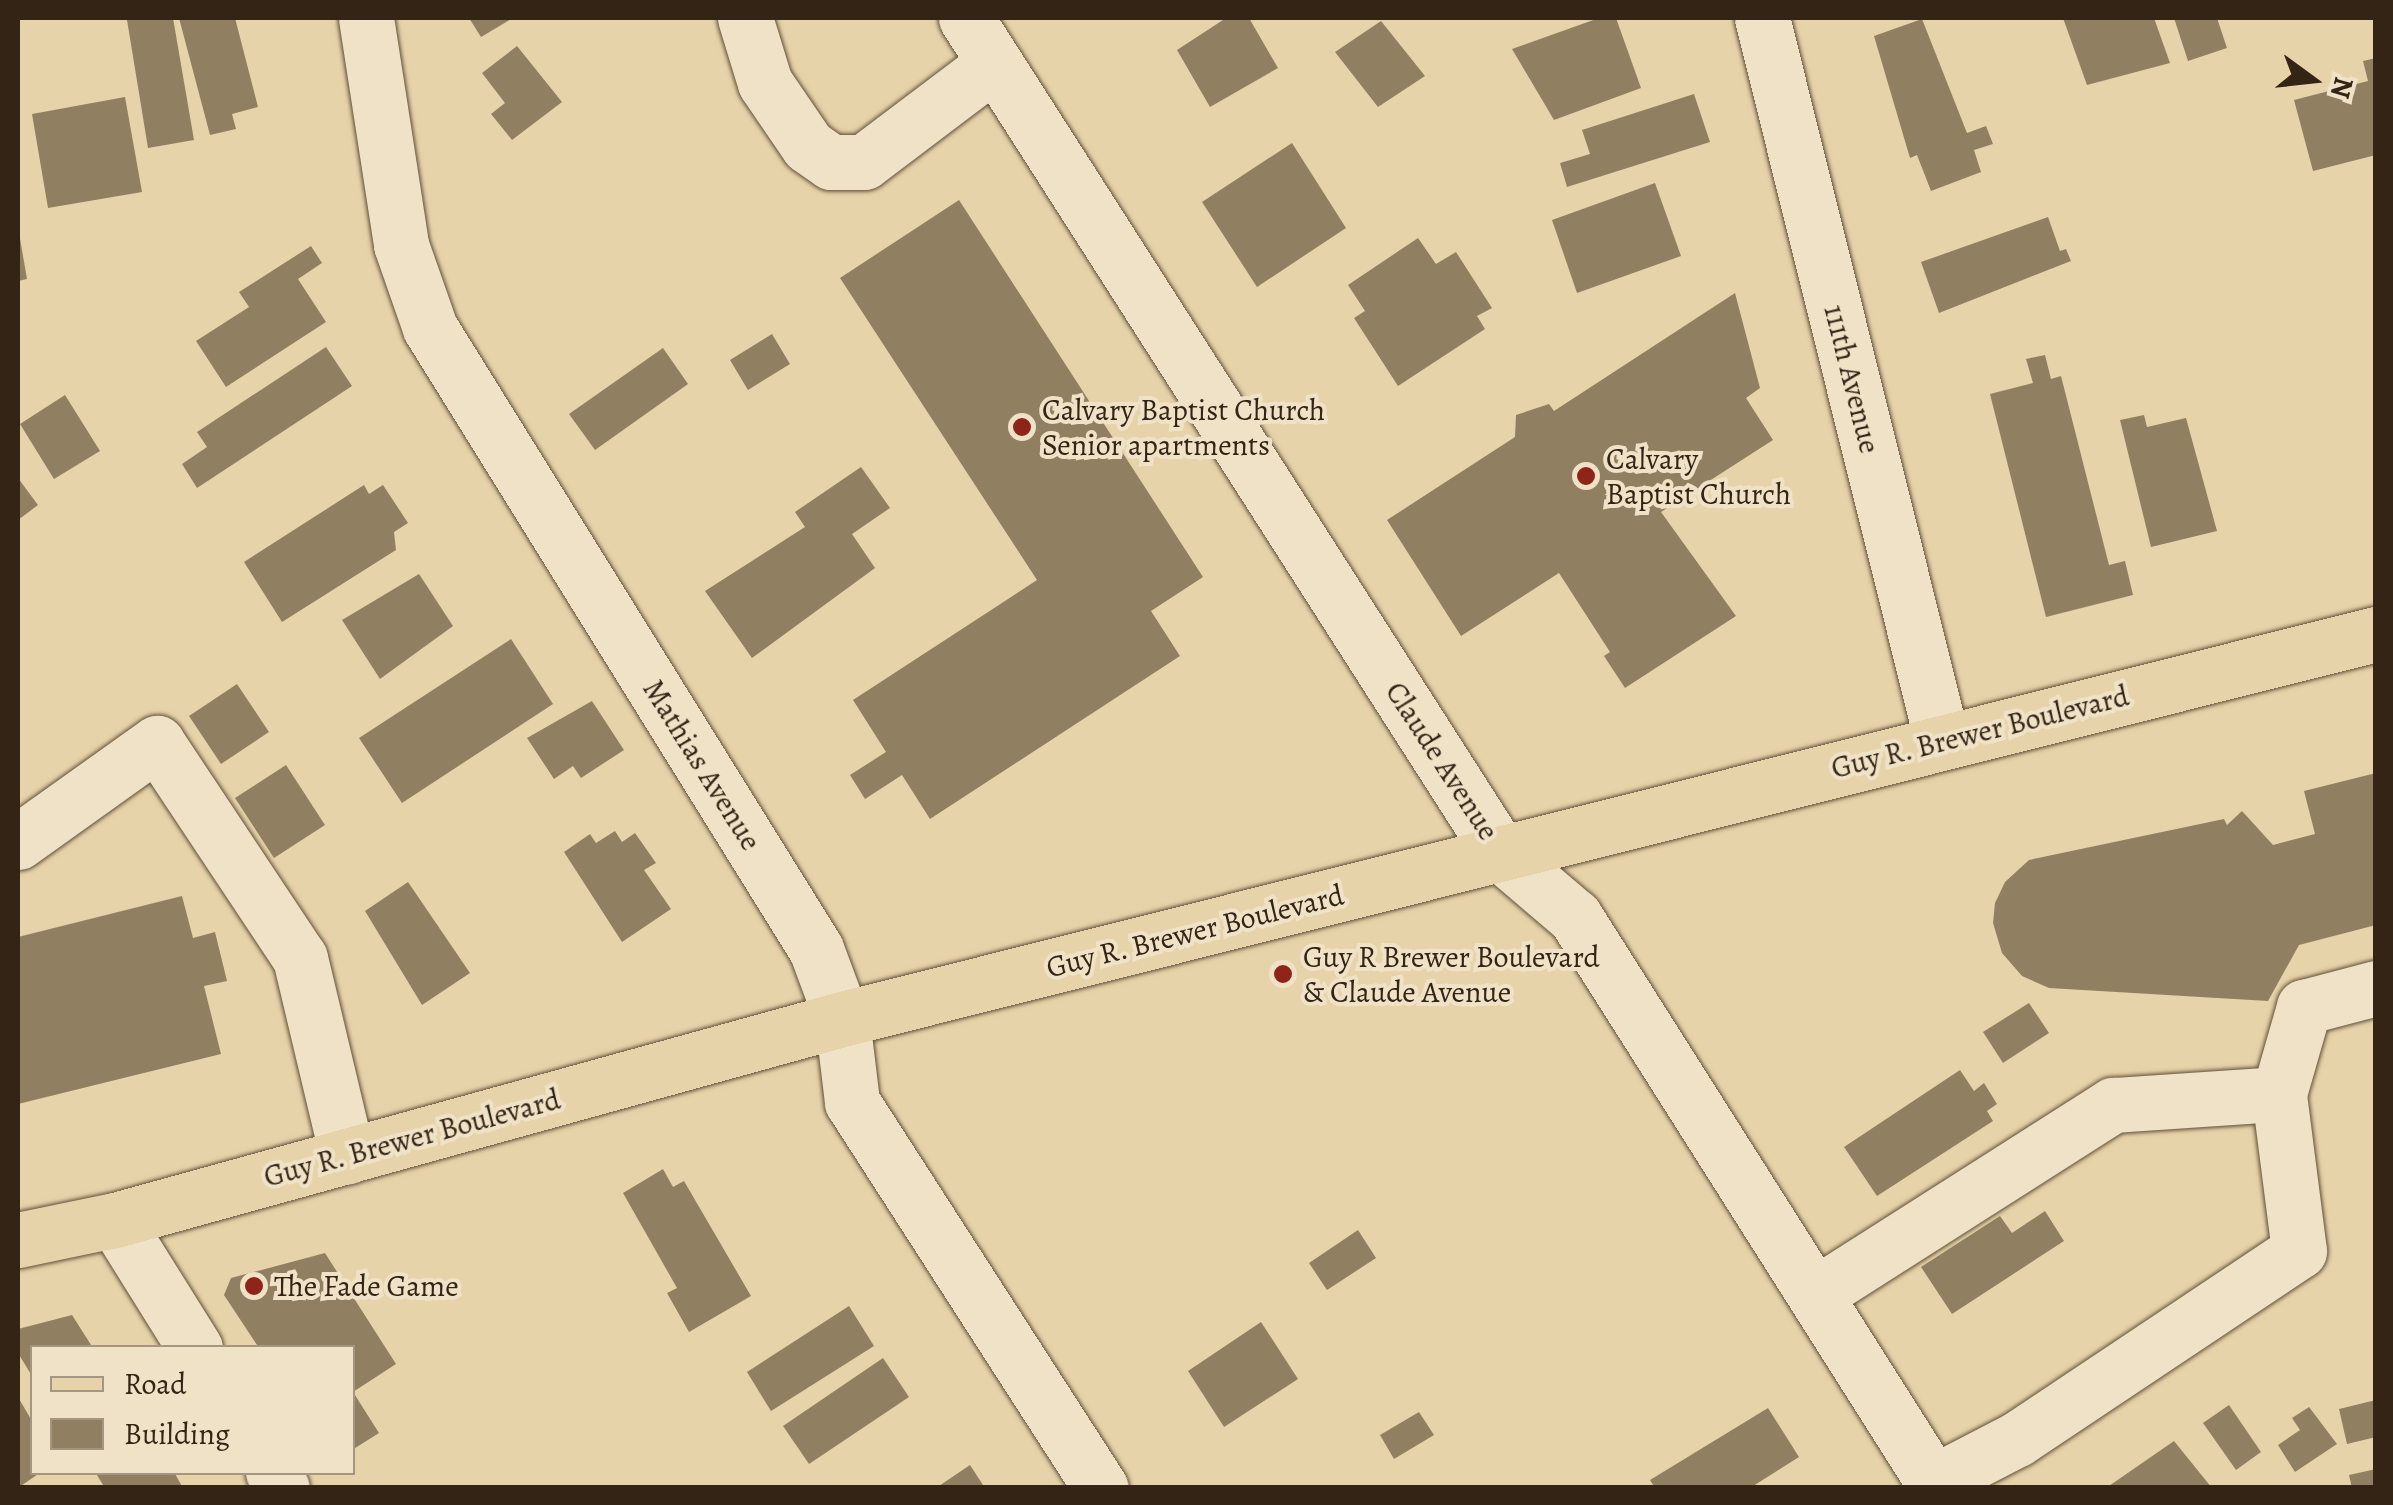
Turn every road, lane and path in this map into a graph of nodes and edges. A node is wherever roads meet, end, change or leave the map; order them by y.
1 (366, 18) edge
2 (745, 18) edge
3 (966, 18) edge
4 (1762, 18) edge
5 (995, 63) junction
6 (2376, 634) edge
7 (1942, 741) junction
8 (18, 842) edge
9 (1501, 854) junction
10 (2376, 988) edge
11 (842, 1019) junction
12 (2280, 1094) junction
13 (347, 1156) junction
14 (115, 1220) junction
15 (18, 1240) edge
16 (1816, 1294) junction
17 (193, 1345) edge
18 (1936, 1485) edge
19 (1101, 1488) edge

1 - 11 street, Mathias Avenue
2 - 5 street
3 - 5 street, Claude Avenue
4 - 7 street, 111th Avenue
5 - 9 street, Claude Avenue
6 - 7 main road, Guy R. Brewer Boulevard
7 - 9 main road, Guy R. Brewer Boulevard
8 - 13 street
9 - 11 main road, Guy R. Brewer Boulevard
9 - 16 street, Claude Avenue
10 - 12 street
11 - 13 main road, Guy R. Brewer Boulevard
11 - 19 street, Mathias Avenue
12 - 16 street
12 - 18 street
13 - 14 main road, Guy R. Brewer Boulevard
14 - 15 main road, Guy R. Brewer Boulevard
14 - 17 street
16 - 18 street, Claude Avenue

